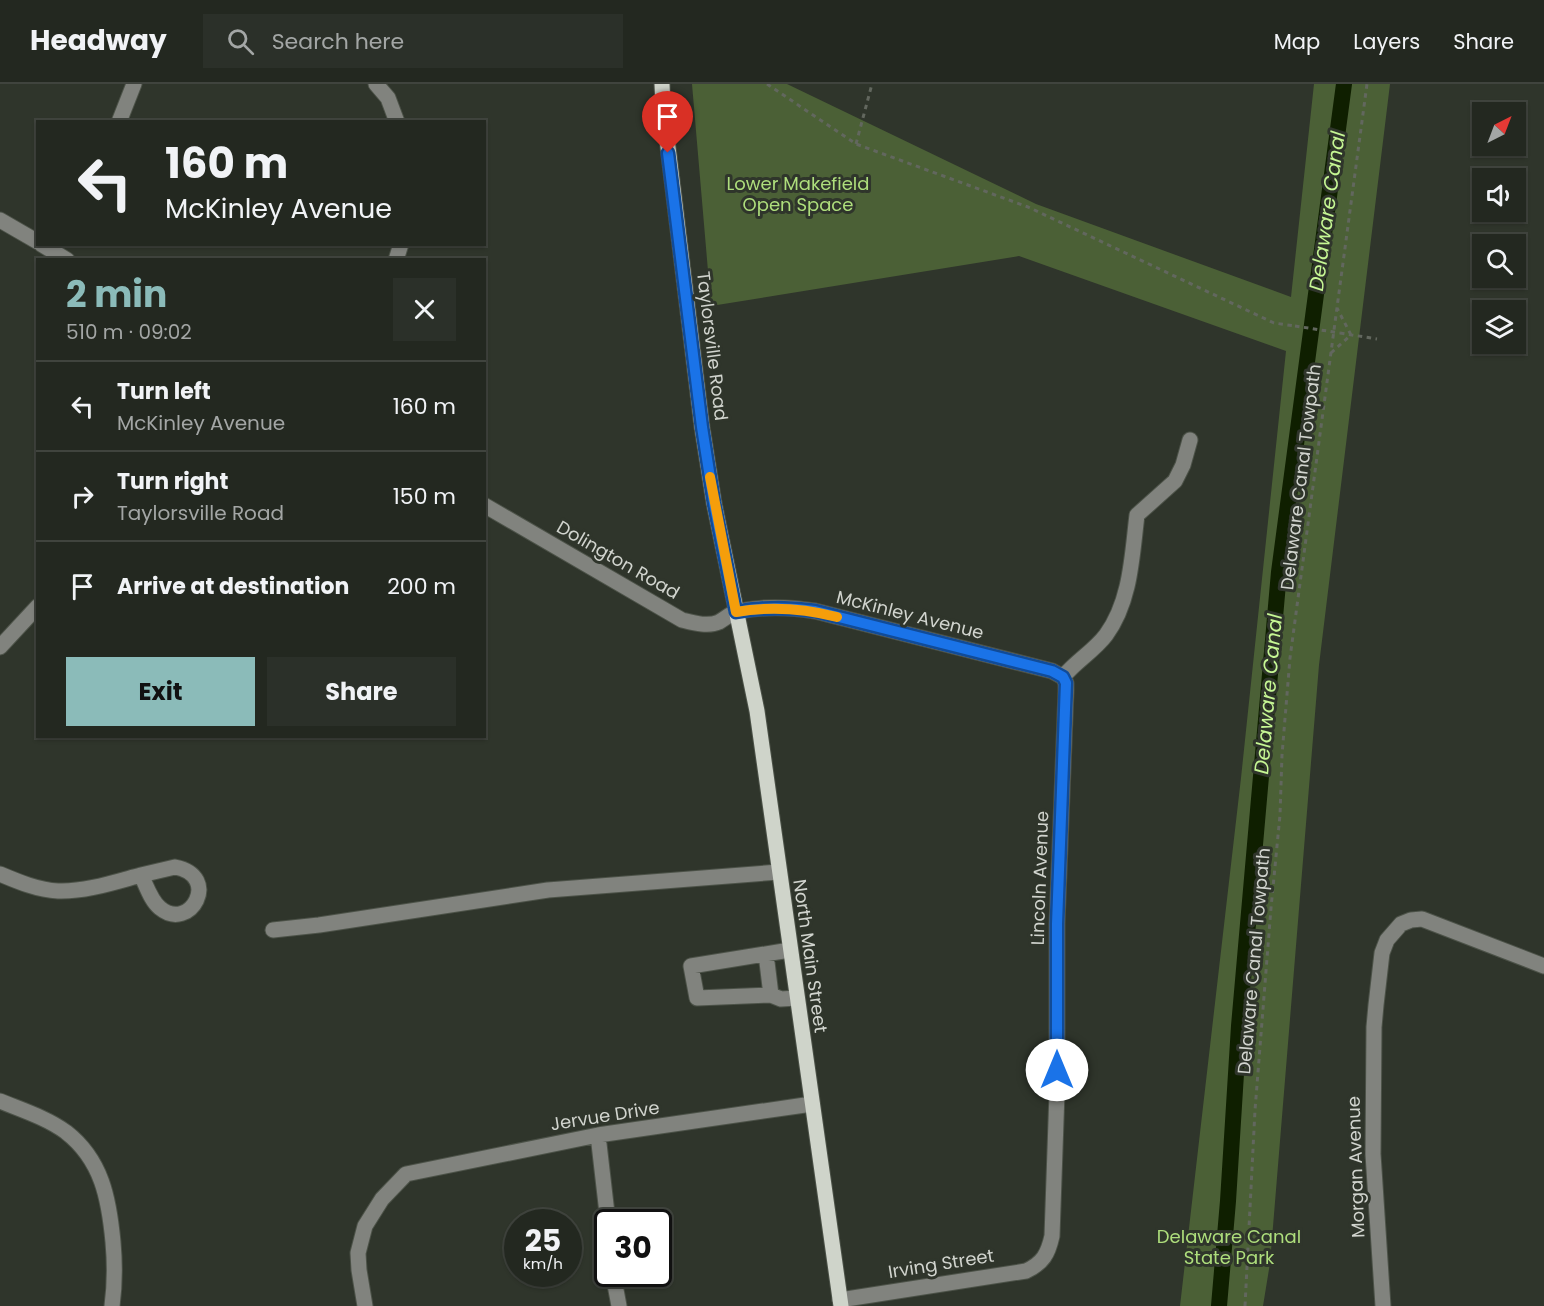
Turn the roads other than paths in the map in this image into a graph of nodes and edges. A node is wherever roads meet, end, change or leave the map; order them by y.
1 (134, 84) edge
2 (376, 84) edge
3 (662, 84) edge
4 (119, 120) edge
5 (396, 120) edge
6 (0, 220) edge
7 (36, 241) edge
8 (47, 246) edge
9 (67, 254) edge
10 (1190, 440) dead end
11 (486, 506) edge
12 (36, 608) edge
13 (736, 612) junction
14 (0, 647) edge
15 (1066, 674) junction
16 (779, 872) junction
17 (0, 874) edge
18 (141, 875) dead end
19 (273, 930) dead end
20 (790, 950) junction
21 (766, 954) junction
22 (1544, 966) edge
23 (771, 994) junction
24 (797, 998) junction
25 (0, 1101) edge
26 (812, 1104) junction
27 (598, 1135) junction
28 (607, 1209) edge
29 (1044, 1259) joint
30 (615, 1287) edge
31 (840, 1303) edge
32 (112, 1306) edge
33 (365, 1306) edge
34 (619, 1306) edge
35 (1383, 1306) edge

1 - 4 street
2 - 5 street
3 - 13 main road, Taylorsville Road
6 - 7 street
8 - 9 street
10 - 15 street
11 - 13 street, Dolington Road
12 - 14 street
13 - 15 street, McKinley Avenue
13 - 16 main road, North Main Street
15 - 29 street, Lincoln Avenue
16 - 19 street
16 - 20 main road, North Main Street
17 - 18 street
20 - 21 street
20 - 24 main road, North Main Street
21 - 23 street
21 - 23 street
22 - 35 street, Morgan Avenue
23 - 24 street
24 - 26 main road, North Main Street
25 - 32 street
26 - 27 street, Jervue Drive
26 - 31 main road, North Main Street
27 - 28 street
27 - 33 street, Jervue Drive
29 - 31 street, Irving Street
30 - 34 street

